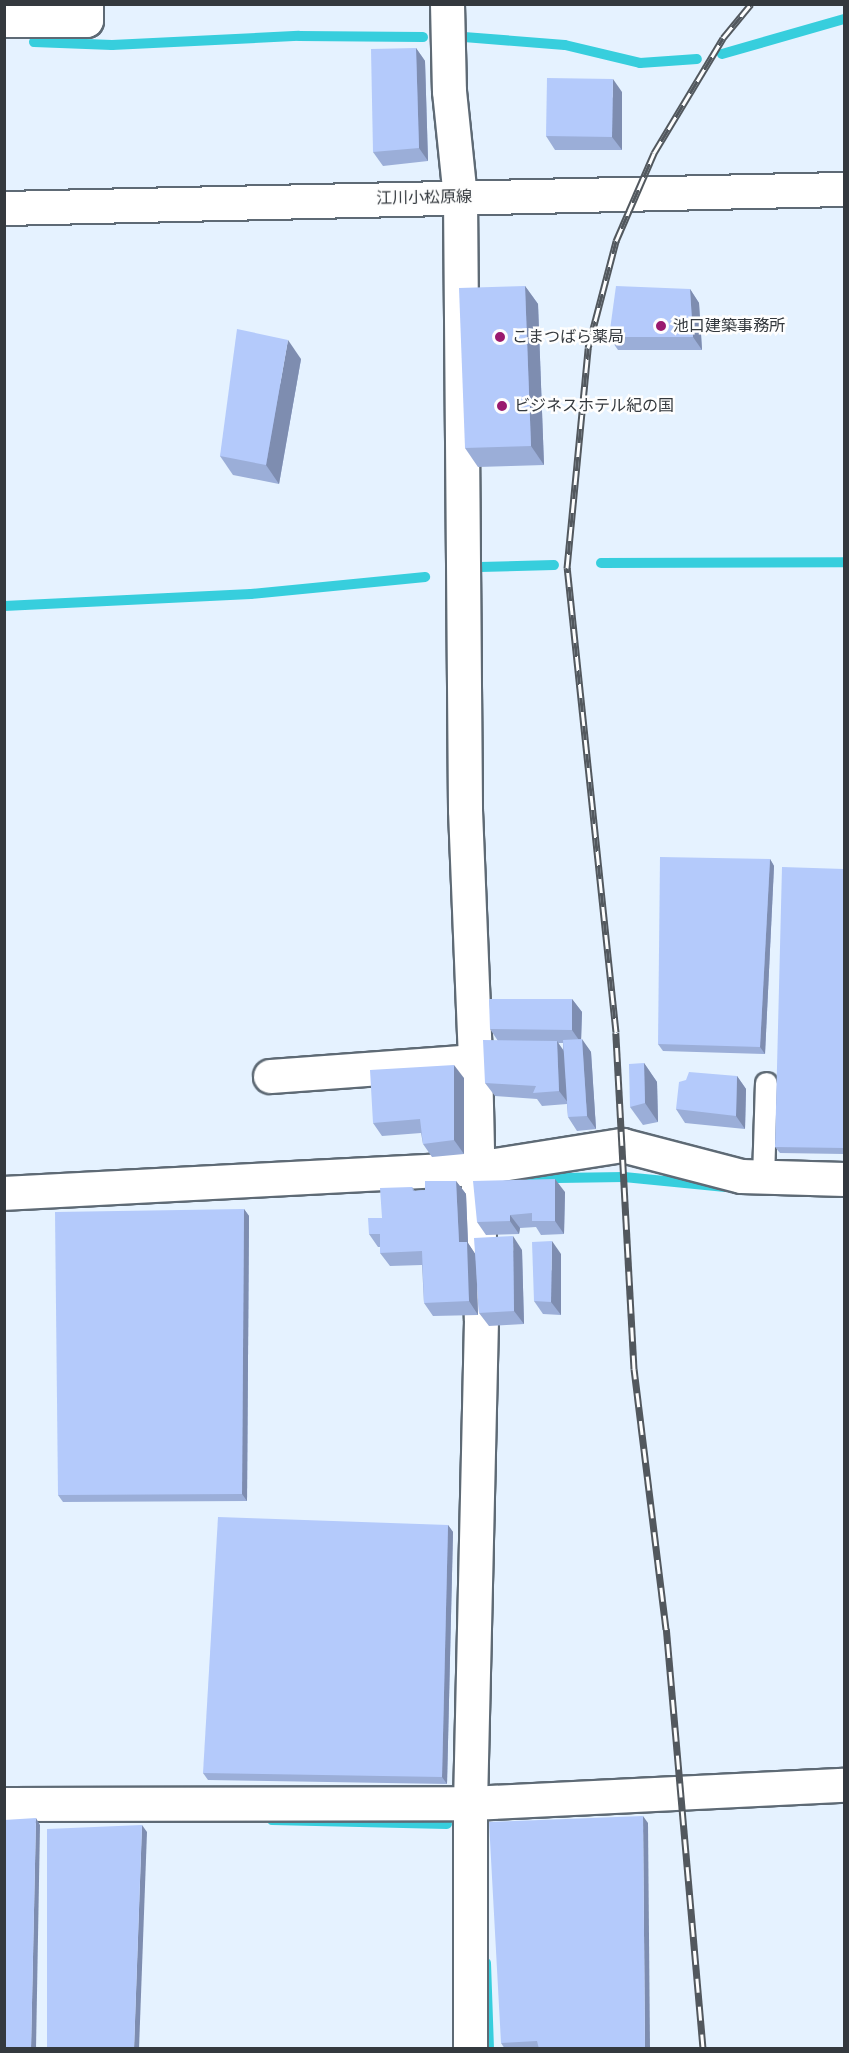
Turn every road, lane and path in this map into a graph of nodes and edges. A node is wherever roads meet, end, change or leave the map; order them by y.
1 (86, 4) edge
2 (447, 4) edge
3 (4, 20) edge
4 (844, 189) edge
5 (460, 197) junction
6 (4, 208) edge
7 (475, 1061) junction
8 (270, 1076) dead end
9 (766, 1083) dead end
10 (476, 1168) junction
11 (763, 1178) junction
12 (844, 1179) edge
13 (4, 1193) edge
14 (844, 1785) edge
15 (470, 1803) junction
16 (4, 1804) edge
17 (470, 2049) edge

1 - 3 street
2 - 5 street
4 - 5 street, 江川小松原線
5 - 6 street, 江川小松原線
5 - 7 street
7 - 8 street
7 - 10 street
9 - 11 lane
10 - 11 street
10 - 13 street
10 - 15 street
11 - 12 street
14 - 15 street
15 - 16 street
15 - 17 street

